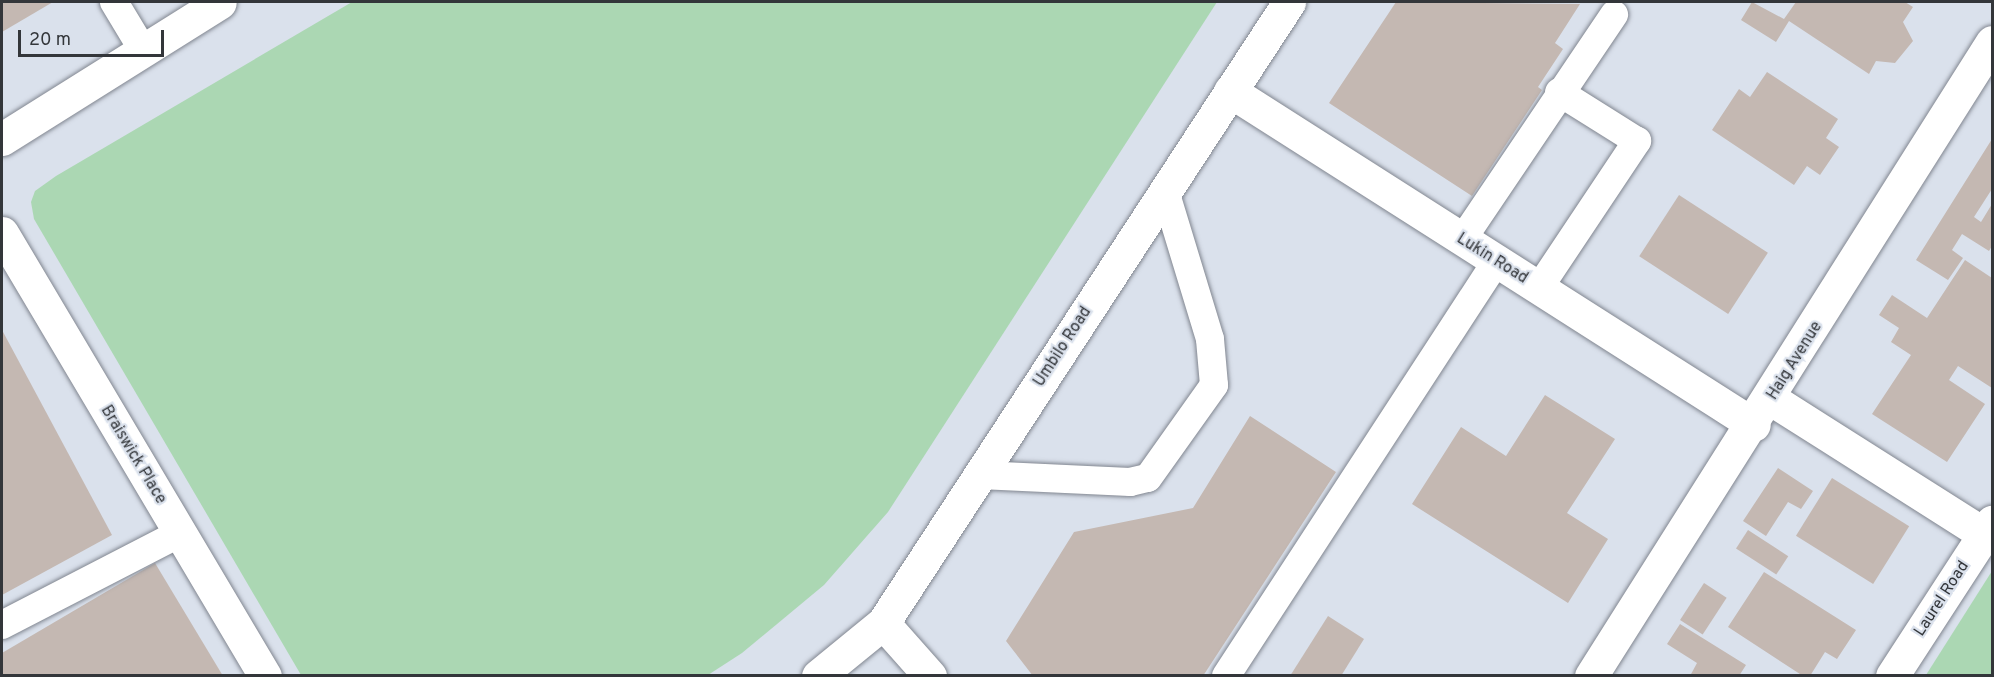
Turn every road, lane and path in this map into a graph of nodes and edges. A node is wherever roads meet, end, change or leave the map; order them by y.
1 (114, 2) edge
2 (220, 2) edge
3 (1289, 2) edge
4 (1614, 15) dead end
5 (1992, 42) edge
6 (143, 50) junction
7 (1230, 91) junction
8 (1559, 92) junction
9 (2, 140) edge
10 (1165, 191) junction
11 (2, 234) edge
12 (1462, 240) junction
13 (1497, 261) junction
14 (1539, 288) junction
15 (1762, 412) junction
16 (980, 475) junction
17 (1988, 528) edge
18 (180, 533) junction
19 (883, 623) junction
20 (2, 625) edge
21 (831, 672) edge
22 (265, 675) edge
23 (930, 675) edge
24 (1226, 675) edge
25 (1590, 675) edge
26 (1892, 675) edge

1 - 6 lane
2 - 6 street
3 - 7 street, Umbilo Road
4 - 8 lane
5 - 15 street, Haig Avenue
6 - 9 street
7 - 10 street, Umbilo Road
7 - 12 street, Lukin Road
8 - 12 lane
8 - 14 lane
10 - 16 street, Umbilo Road
10 - 16 lane
11 - 18 street, Braiswick Place
12 - 13 street, Lukin Road
13 - 14 street, Lukin Road
13 - 24 lane
14 - 15 street, Lukin Road
15 - 17 street, Lukin Road
15 - 25 street, Haig Avenue
16 - 19 street, Umbilo Road
17 - 26 street, Laurel Road
18 - 20 lane
18 - 22 street, Braiswick Place
19 - 21 street, Umbilo Road
19 - 23 street

